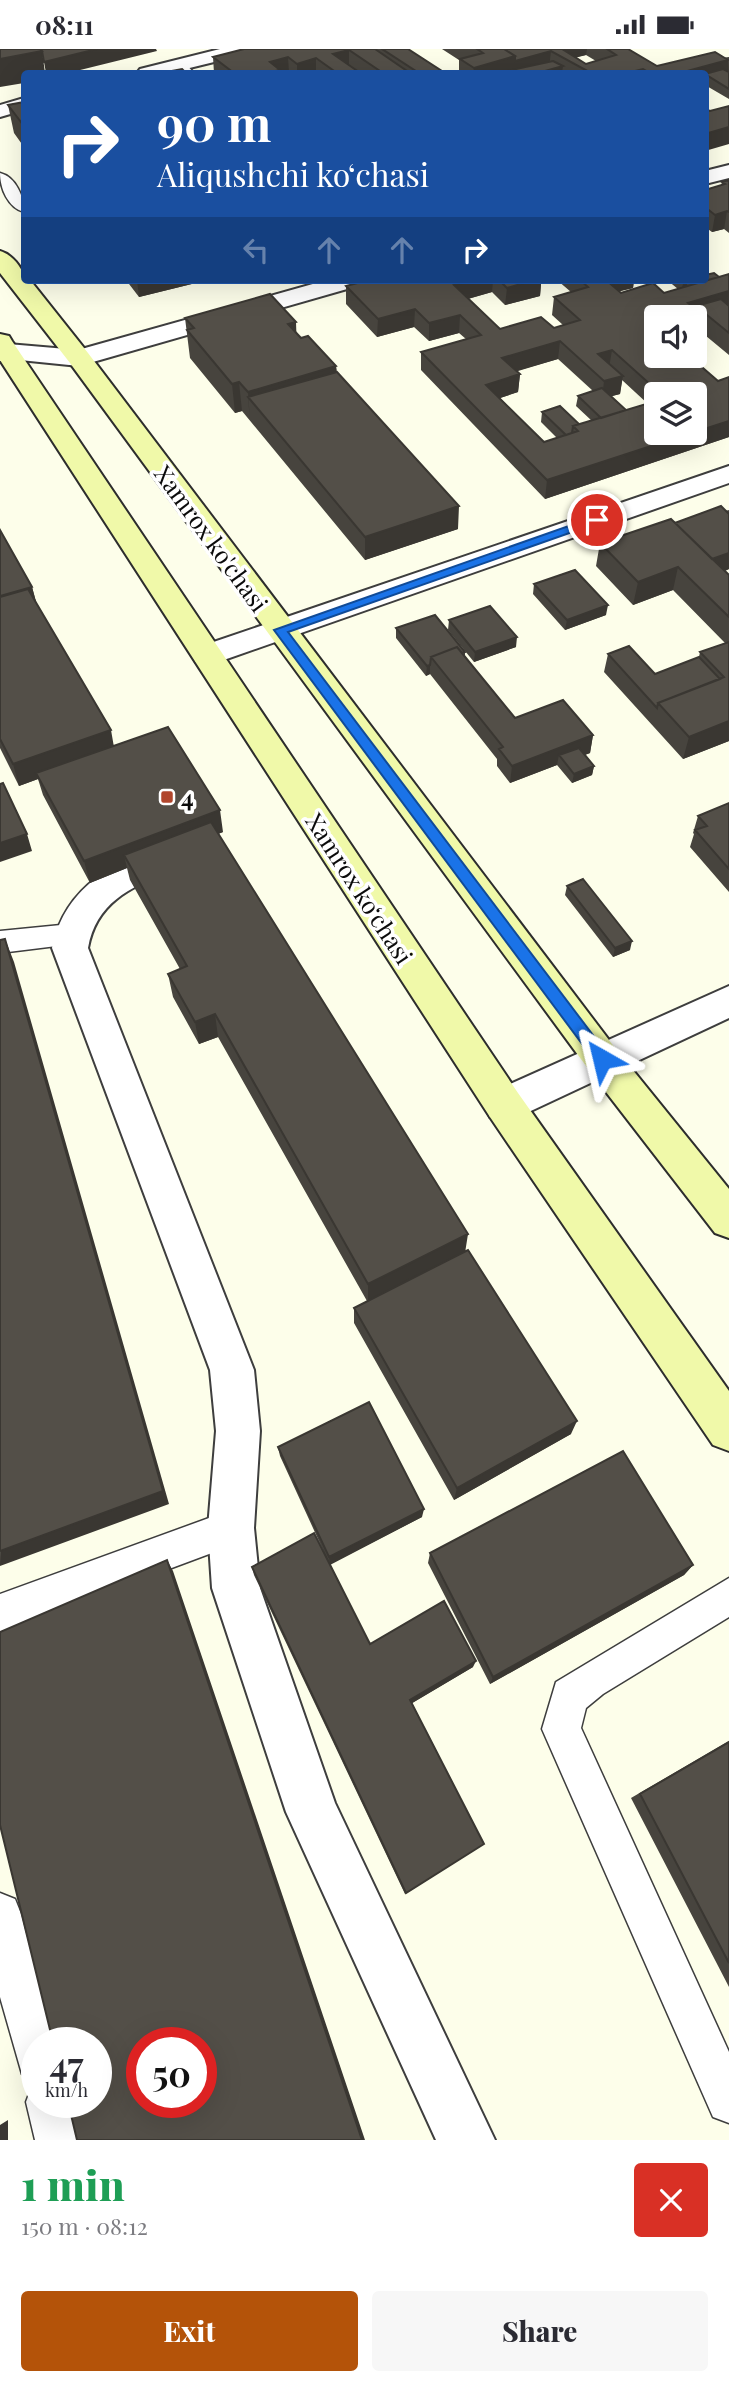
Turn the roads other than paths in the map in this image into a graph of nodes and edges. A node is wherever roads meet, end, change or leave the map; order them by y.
1 (244, 49) edge
2 (183, 69) edge
3 (21, 105) edge
4 (0, 111) edge
5 (729, 171) edge
6 (709, 177) edge
7 (0, 178) edge
8 (21, 203) edge
9 (0, 258) edge
10 (339, 284) edge
11 (3, 349) edge
12 (79, 358) junction
13 (729, 474) edge
14 (280, 630) junction
15 (207, 655) junction
16 (214, 839) edge
17 (71, 935) junction
18 (0, 941) edge
19 (729, 1001) edge
20 (602, 1059) junction
21 (504, 1105) junction
22 (729, 1220) edge
23 (729, 1429) edge
24 (231, 1528) junction
25 (729, 1596) edge
26 (0, 1613) edge
27 (0, 1914) edge
28 (29, 2027) edge
29 (729, 2101) edge
30 (51, 2118) edge
31 (57, 2140) edge
32 (466, 2140) edge

1 - 2 street
3 - 4 street
5 - 6 street
7 - 8 lane
9 - 12 main road, Xamrox ko'chasi
10 - 12 street
11 - 12 street
11 - 15 main road, Xamrox koʻchasi
12 - 14 main road, Xamrox ko'chasi
13 - 14 street
14 - 15 street
14 - 20 main road, Xamrox ko'chasi
15 - 21 main road, Xamrox koʻchasi
16 - 17 street
17 - 18 lane
17 - 24 street
19 - 20 street
20 - 21 street
20 - 22 main road, Xamrox ko'chasi
21 - 23 main road, Xamrox koʻchasi
24 - 26 lane
24 - 32 street
25 - 29 lane
27 - 28 lane
30 - 31 lane

